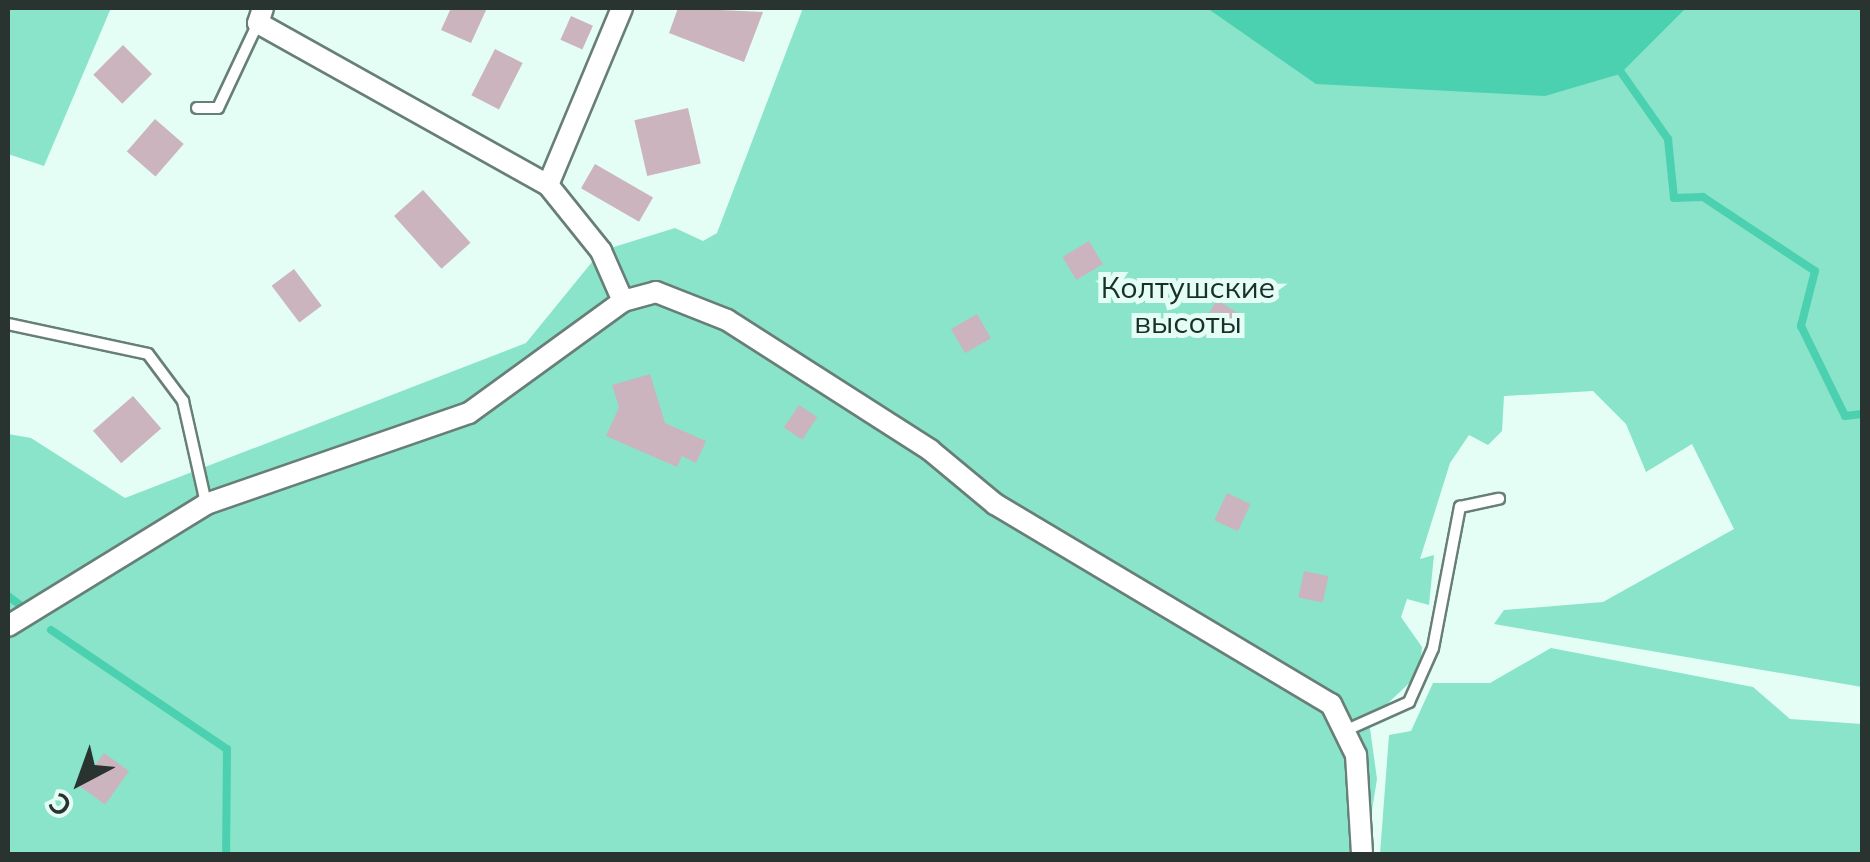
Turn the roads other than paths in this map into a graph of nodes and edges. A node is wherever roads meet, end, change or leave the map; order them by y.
1 (622, 8) edge
2 (260, 16) edge
3 (198, 108) dead end
4 (548, 185) junction
5 (623, 302) junction
6 (8, 324) edge
7 (1499, 499) dead end
8 (206, 504) junction
9 (8, 626) edge
10 (1349, 729) junction
11 (1362, 854) edge

1 - 4 street
2 - 3 lane
2 - 4 street
4 - 5 street
5 - 8 street
5 - 10 street
6 - 8 lane
7 - 10 lane
8 - 9 street
10 - 11 street

